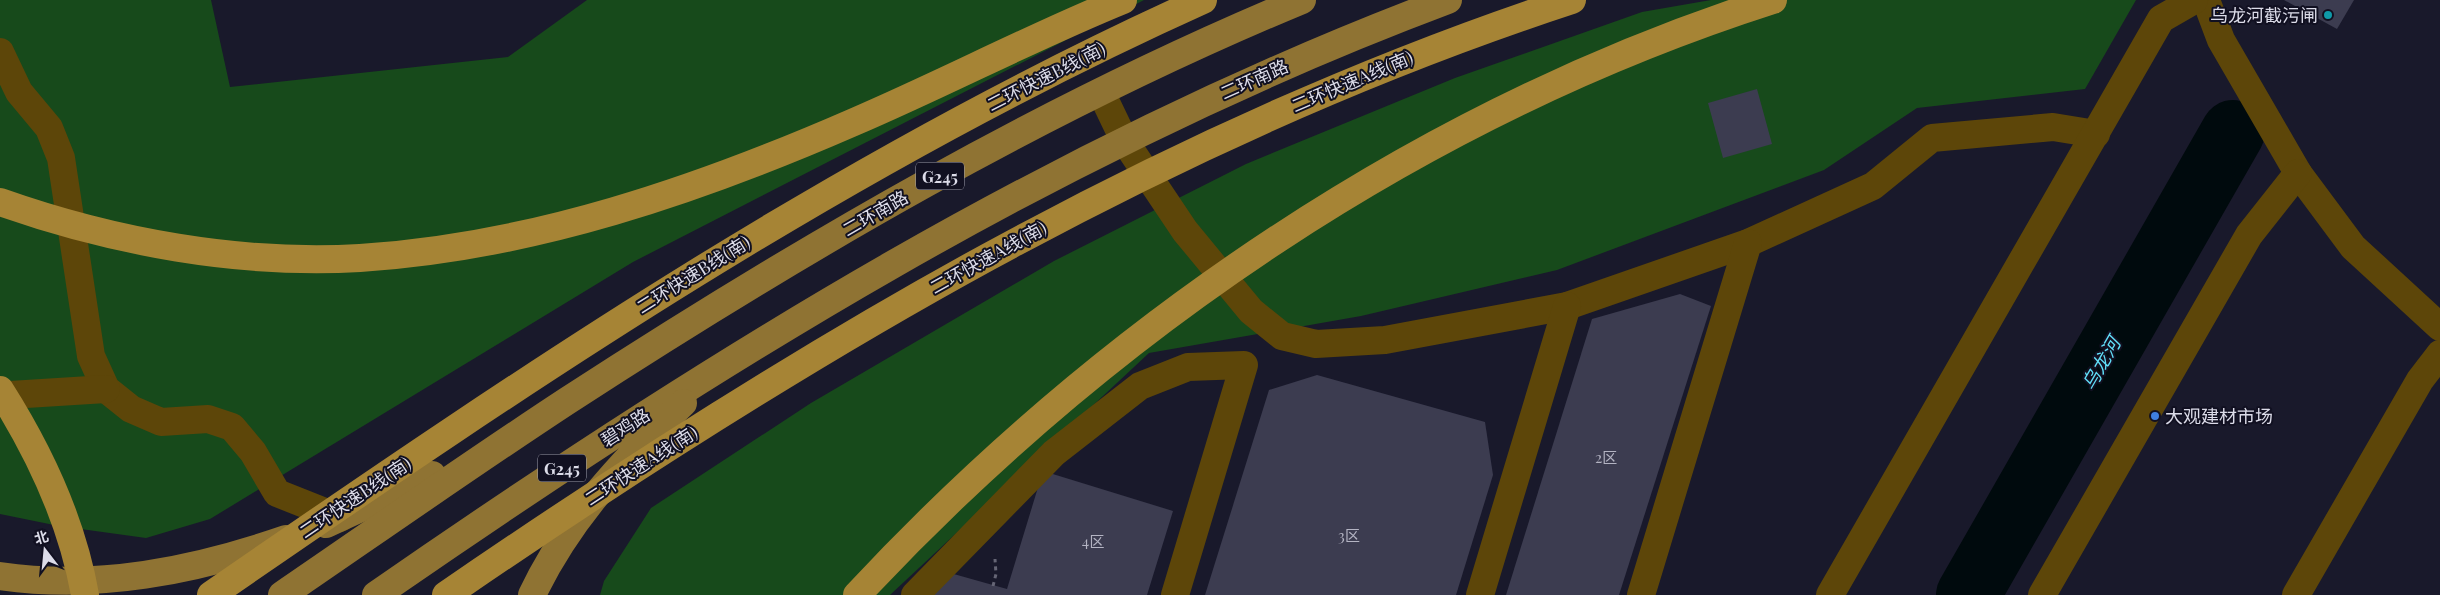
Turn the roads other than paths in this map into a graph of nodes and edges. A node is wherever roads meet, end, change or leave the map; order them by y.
1 (1123, 0) edge
2 (1203, 0) edge
3 (1302, 0) edge
4 (1448, 0) edge
5 (1572, 0) edge
6 (1773, 0) edge
7 (2194, 0) edge
8 (2206, 0) edge
9 (0, 52) edge
10 (1101, 92) junction
11 (2096, 134) junction
12 (1124, 140) junction
13 (2298, 173) junction
14 (0, 202) edge
15 (1748, 242) junction
16 (1568, 306) junction
17 (2440, 327) edge
18 (752, 347) junction
19 (2440, 354) edge
20 (595, 383) junction
21 (106, 389) junction
22 (0, 390) edge
23 (0, 399) edge
24 (340, 518) junction
25 (0, 576) edge
26 (85, 595) edge
27 (211, 595) edge
28 (282, 595) edge
29 (376, 595) edge
30 (446, 595) edge
31 (532, 595) edge
32 (856, 595) edge
33 (915, 595) edge
34 (1174, 595) edge
35 (1480, 595) edge
36 (1640, 595) edge
37 (1830, 595) edge
38 (2042, 595) edge
39 (2296, 595) edge

1 - 14 highway, bridge
2 - 27 highway, 二环快速B线(南), bridge
3 - 10 main road, 二环南路 / G245
4 - 12 main road, 二环南路 / G245
5 - 30 highway, 二环快速A线(南), bridge
6 - 32 highway, bridge
7 - 11 lane
8 - 13 lane
9 - 21 lane
10 - 12 lane
10 - 20 main road, 二环南路 / G245
11 - 15 lane
11 - 37 lane
12 - 16 lane
12 - 18 main road, 二环南路 / G245
13 - 17 lane
13 - 38 lane
15 - 16 lane
15 - 36 lane
16 - 35 lane
18 - 29 main road, 碧鸡路 / G245
18 - 31 main road
19 - 39 lane
20 - 24 main road
20 - 28 main road, G245
21 - 23 lane
21 - 24 lane
22 - 26 highway, bridge
24 - 25 main road
33 - 34 lane

